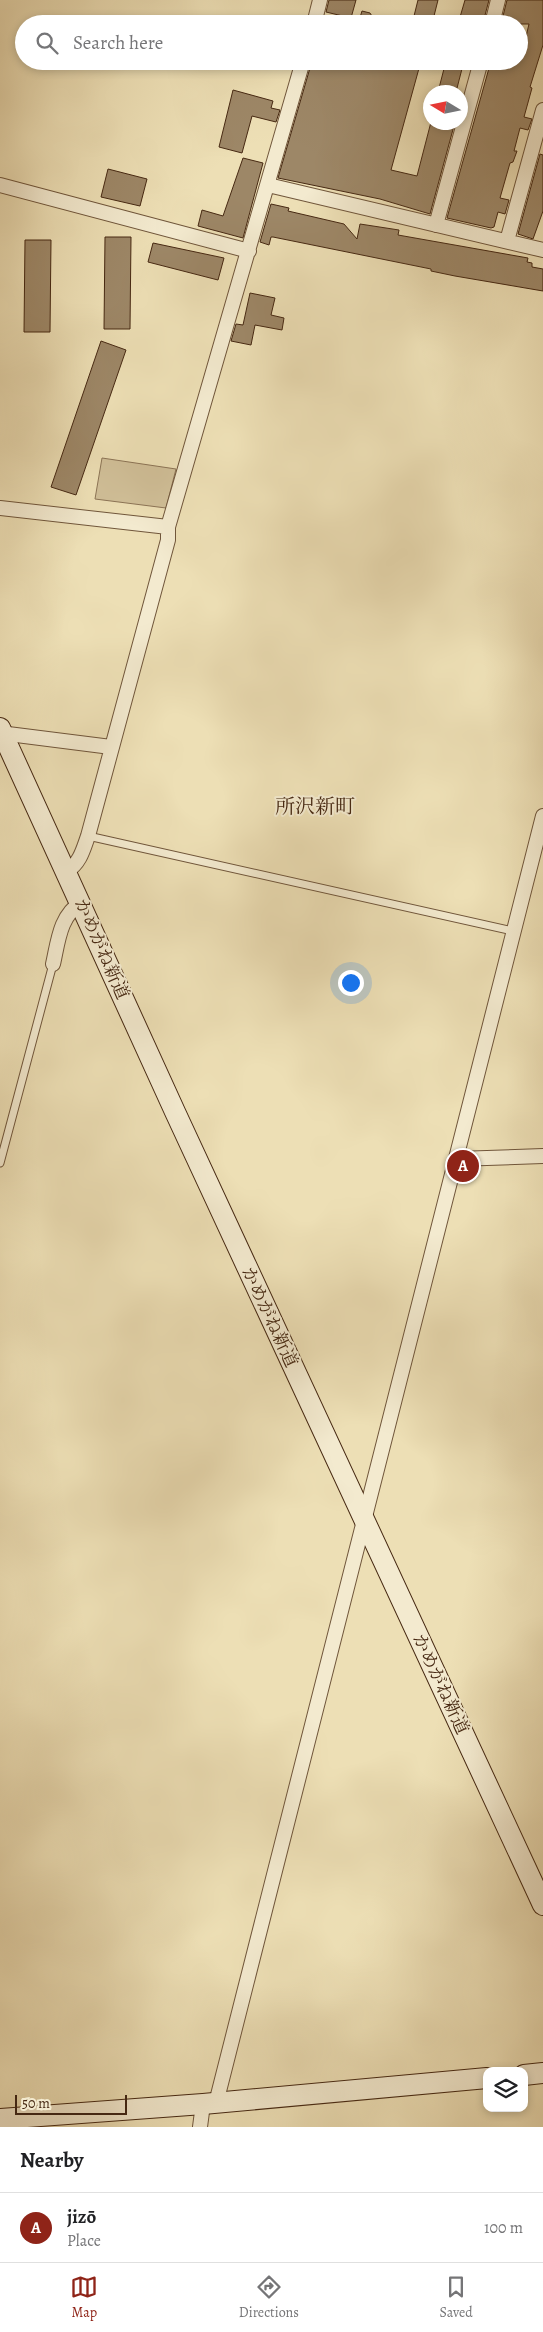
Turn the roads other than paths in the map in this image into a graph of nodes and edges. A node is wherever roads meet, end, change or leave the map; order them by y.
1 (320, 0) edge
2 (498, 0) edge
3 (316, 15) edge
4 (494, 15) edge
5 (300, 70) edge
6 (479, 70) edge
7 (543, 110) edge
8 (0, 185) edge
9 (268, 185) junction
10 (436, 225) junction
11 (507, 242) junction
12 (543, 250) edge
13 (249, 251) junction
14 (0, 508) edge
15 (168, 527) junction
16 (1, 731) edge
17 (111, 747) junction
18 (543, 816) edge
19 (88, 836) junction
20 (67, 871) junction
21 (81, 903) junction
22 (514, 931) junction
23 (53, 964) joint
24 (543, 1156) edge
25 (456, 1159) junction
26 (0, 1163) edge
27 (363, 1517) junction
28 (543, 1905) edge
29 (543, 2073) edge
30 (528, 2075) edge
31 (483, 2078) edge
32 (210, 2104) junction
33 (0, 2119) edge
34 (200, 2127) edge

1 - 3 street
2 - 4 street
5 - 9 street
6 - 10 street
7 - 11 street
8 - 13 street
9 - 10 street
9 - 13 street
10 - 11 street
11 - 12 street
13 - 15 street
14 - 15 street
15 - 17 street
16 - 17 street
16 - 20 street, かめがね新道
17 - 19 street
18 - 22 street
19 - 20 street
19 - 22 lane
20 - 21 street, かめがね新道
21 - 23 street
21 - 27 street, かめがね新道
22 - 25 street
23 - 26 lane
24 - 25 street
25 - 27 street
27 - 28 street, かめがね新道
27 - 32 street
29 - 30 street
31 - 32 street
32 - 33 street
32 - 34 street

